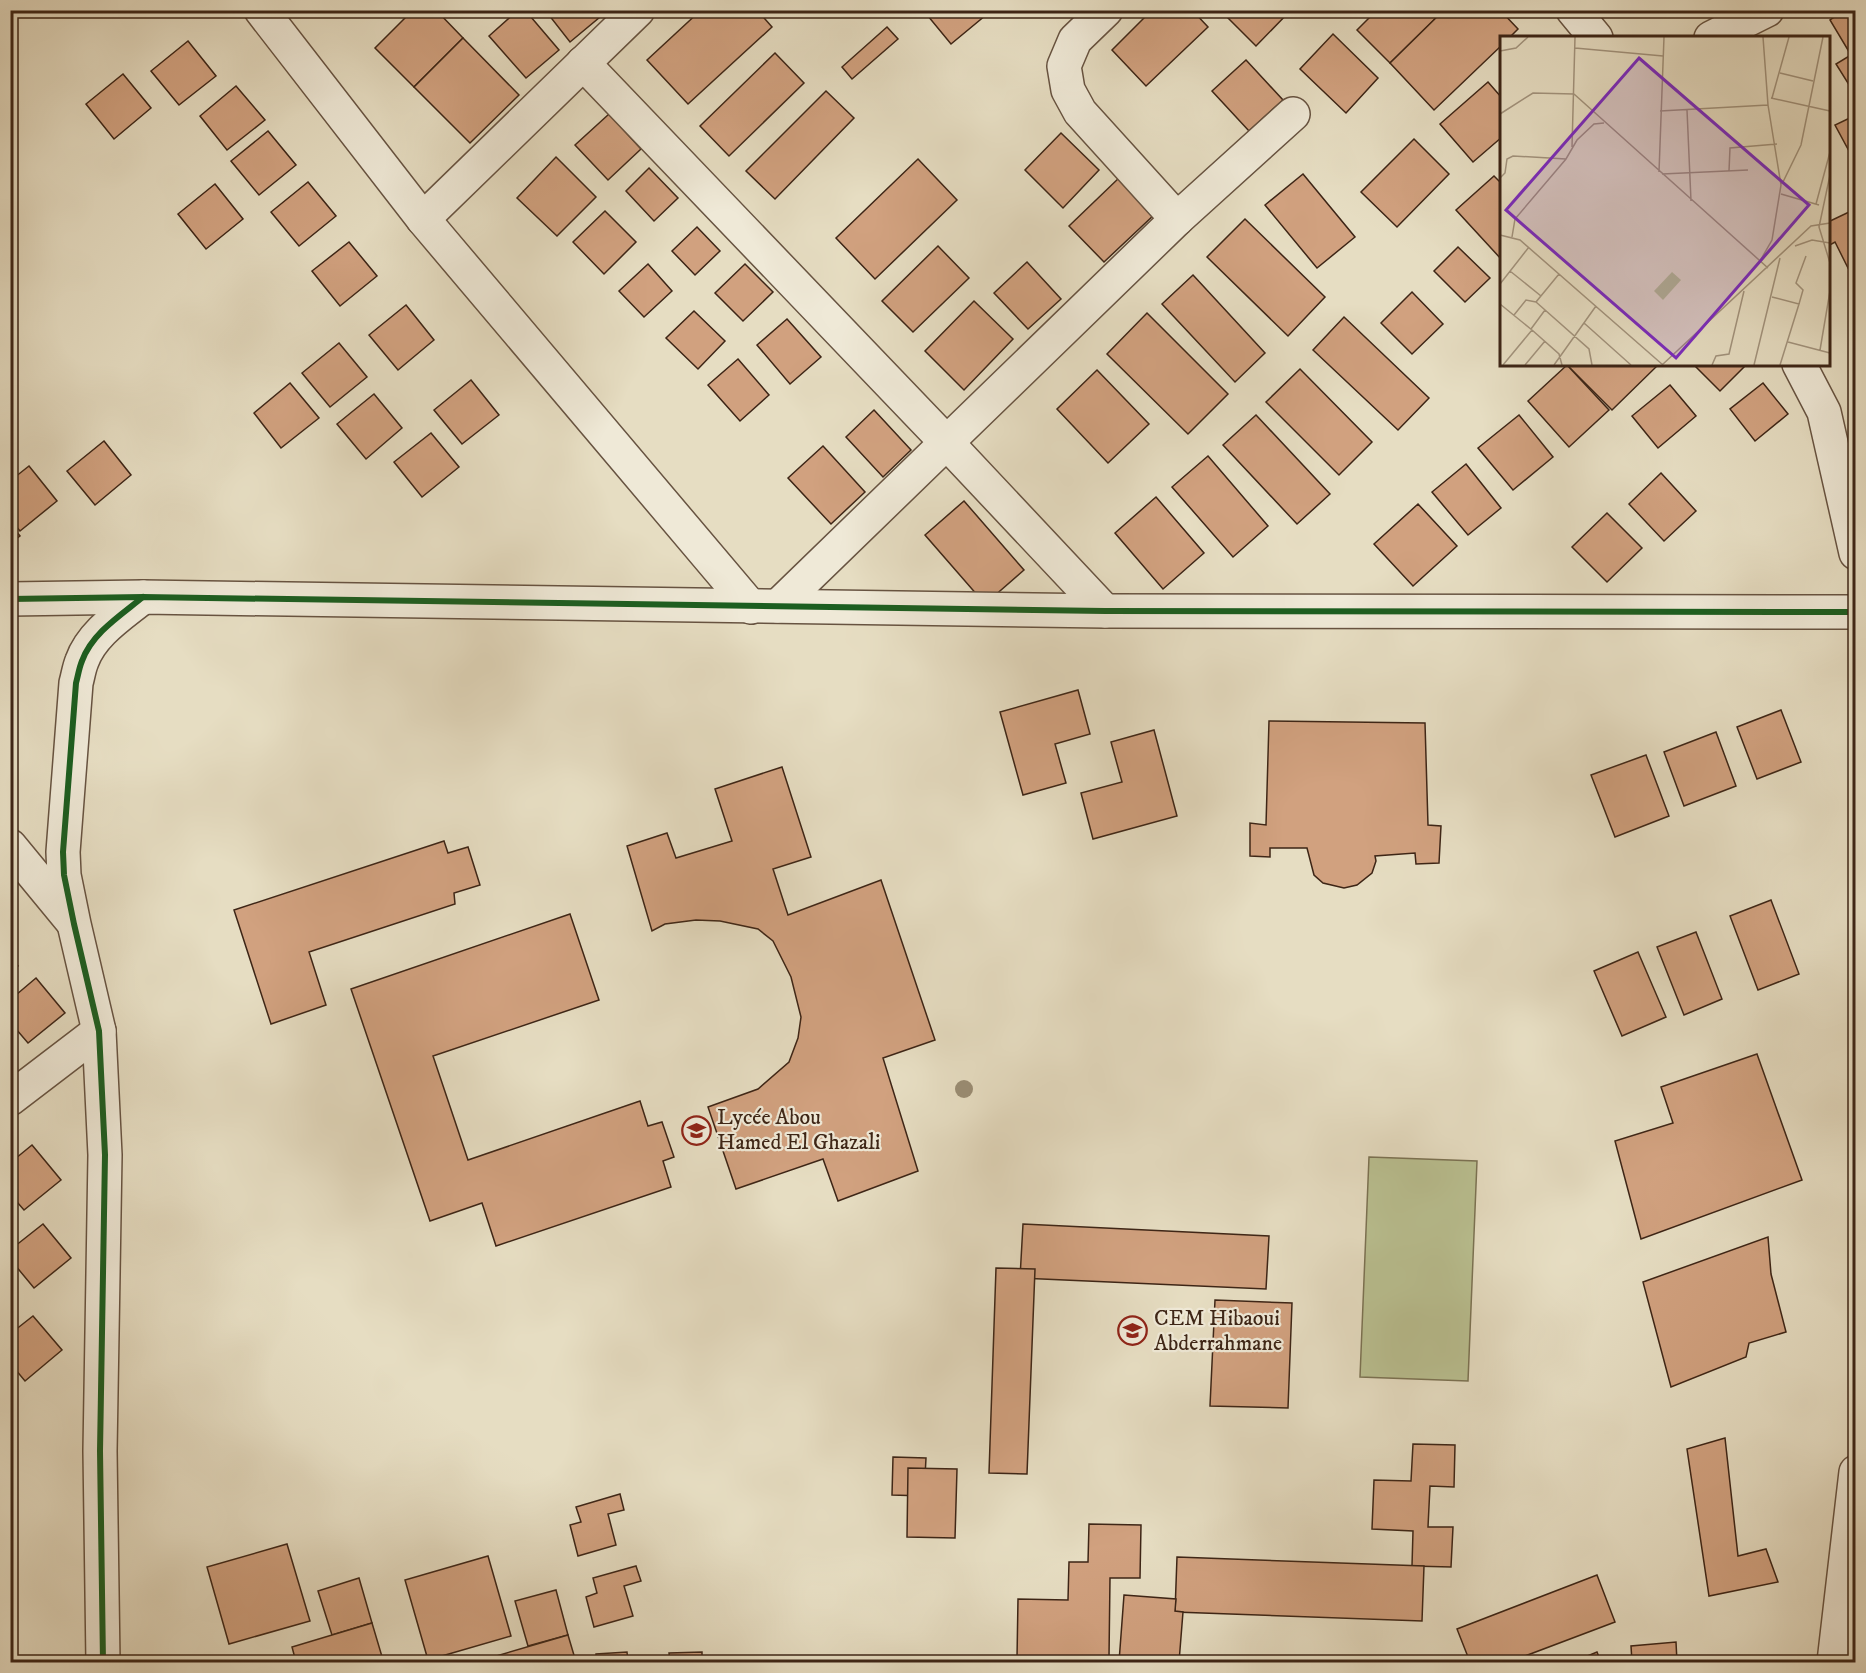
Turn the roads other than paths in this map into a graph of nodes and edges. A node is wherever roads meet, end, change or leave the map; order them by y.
1 (261, 10) edge
2 (638, 10) edge
3 (1106, 10) edge
4 (1767, 10) edge
5 (1715, 36) edge
6 (584, 63) junction
7 (1293, 114) dead end
8 (423, 219) junction
9 (1177, 219) junction
10 (1800, 366) edge
11 (948, 444) junction
12 (1856, 553) edge
13 (143, 597) junction
14 (14, 600) edge
15 (765, 606) junction
16 (1105, 612) junction
17 (1856, 612) edge
18 (10, 846) edge
19 (74, 924) junction
20 (99, 1031) junction
21 (10, 1099) edge
22 (1856, 1472) edge
23 (103, 1662) edge
24 (1834, 1662) edge

1 - 8 street
2 - 6 street
3 - 9 street
4 - 5 street
6 - 8 street
6 - 11 street
7 - 9 street
8 - 15 street
9 - 11 street
10 - 12 street
11 - 15 street
11 - 16 street
13 - 14 street
13 - 15 street
13 - 19 street
15 - 16 street
16 - 17 street
18 - 19 street
19 - 20 street
20 - 21 street
20 - 23 street
22 - 24 street

